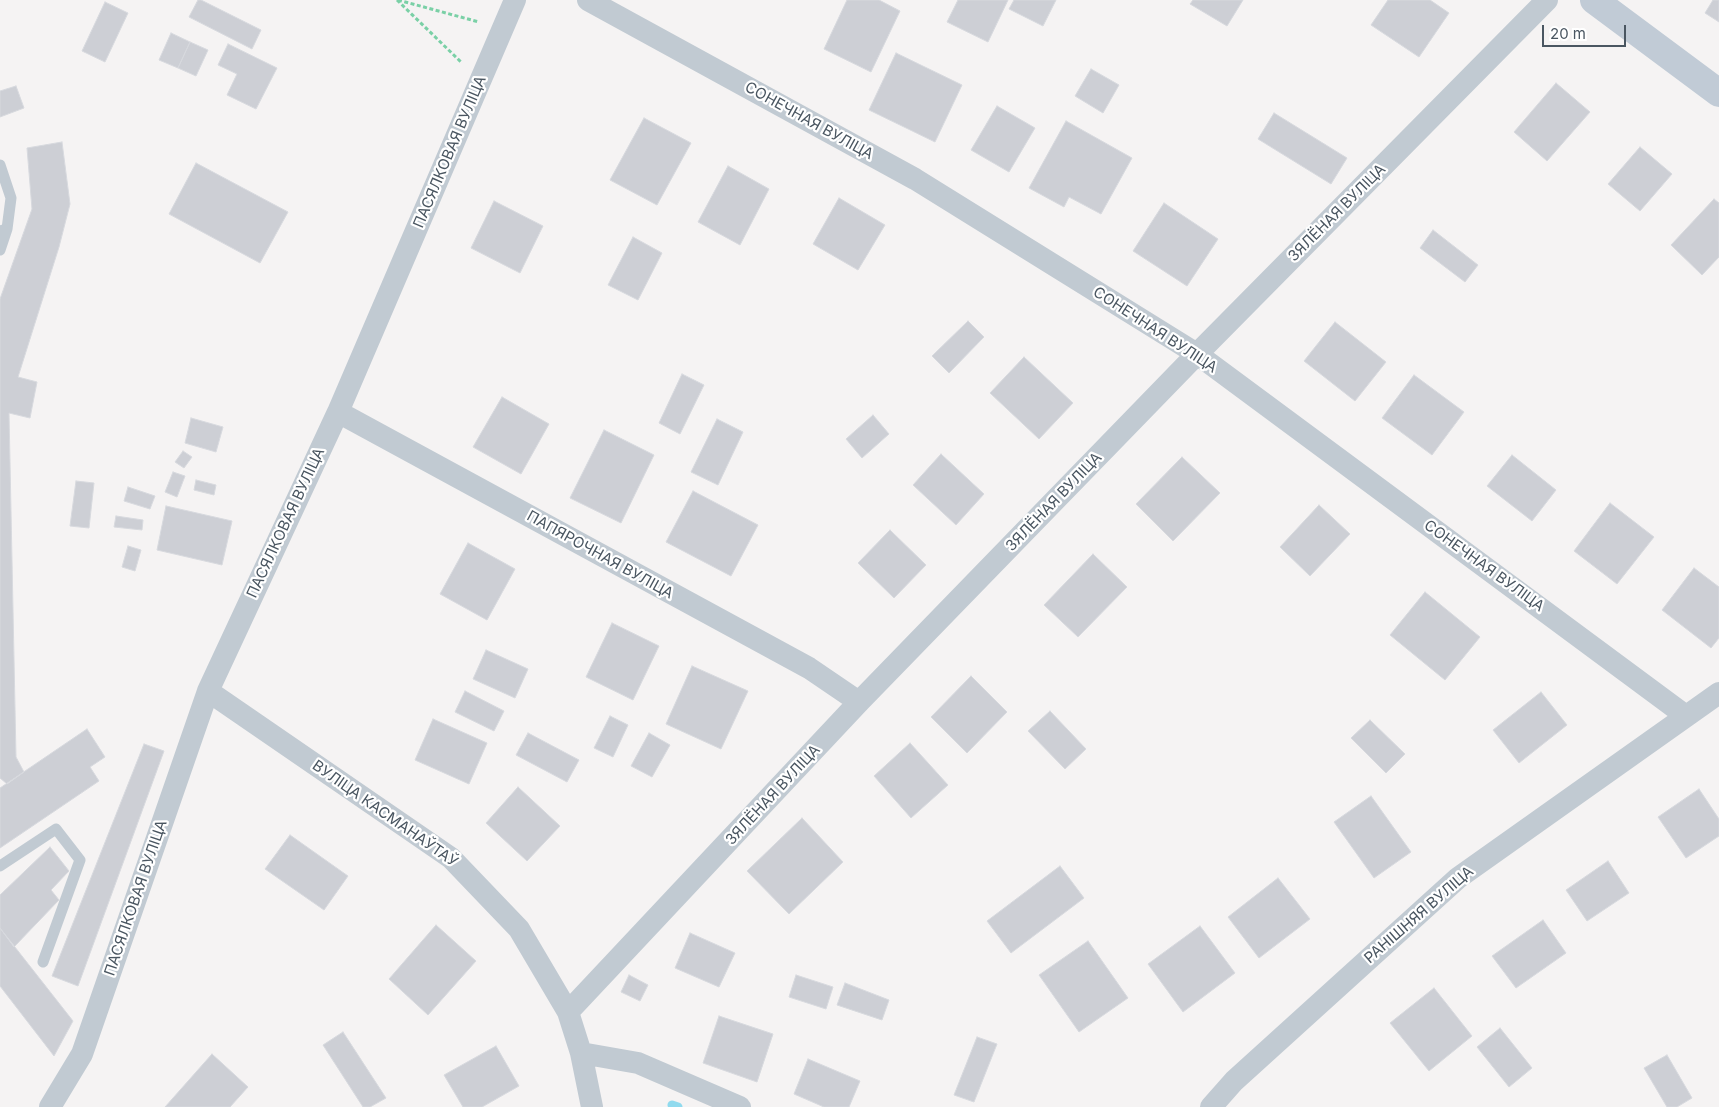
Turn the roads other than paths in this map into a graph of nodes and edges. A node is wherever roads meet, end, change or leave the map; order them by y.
1 (515, 0) edge
2 (588, 0) edge
3 (1547, 0) edge
4 (1594, 0) edge
5 (1719, 93) edge
6 (0, 166) edge
7 (3, 230) edge
8 (0, 250) edge
9 (1197, 354) junction
10 (338, 412) junction
11 (208, 691) junction
12 (1719, 693) edge
13 (859, 702) junction
14 (1686, 716) junction
15 (0, 866) edge
16 (43, 962) dead end
17 (568, 1012) junction
18 (581, 1053) junction
19 (50, 1107) edge
20 (592, 1107) edge
21 (740, 1107) edge
22 (1211, 1107) edge

1 - 10 street, ПАСЯЛКОВАЯ ВУЛІЦА
2 - 9 street, СОНЕЧНАЯ ВУЛІЦА
3 - 9 street, ЗЯЛЁНАЯ ВУЛІЦА
4 - 5 street
6 - 7 lane
7 - 8 lane
9 - 13 street, ЗЯЛЁНАЯ ВУЛІЦА
9 - 14 street, СОНЕЧНАЯ ВУЛІЦА
10 - 11 street, ПАСЯЛКОВАЯ ВУЛІЦА
10 - 13 street, ПАПЯРОЧНАЯ ВУЛІЦА
11 - 17 street, ВУЛІЦА КАСМАНАЎТАЎ
11 - 19 street, ПАСЯЛКОВАЯ ВУЛІЦА
12 - 14 street, РАНІШНЯЯ ВУЛІЦА
13 - 17 street, ЗЯЛЁНАЯ ВУЛІЦА
14 - 22 street, РАНІШНЯЯ ВУЛІЦА
15 - 16 lane
17 - 18 street, ВУЛІЦА КАСМАНАЎТАЎ
18 - 20 street, ВУЛІЦА КАСМАНАЎТАЎ
18 - 21 street

